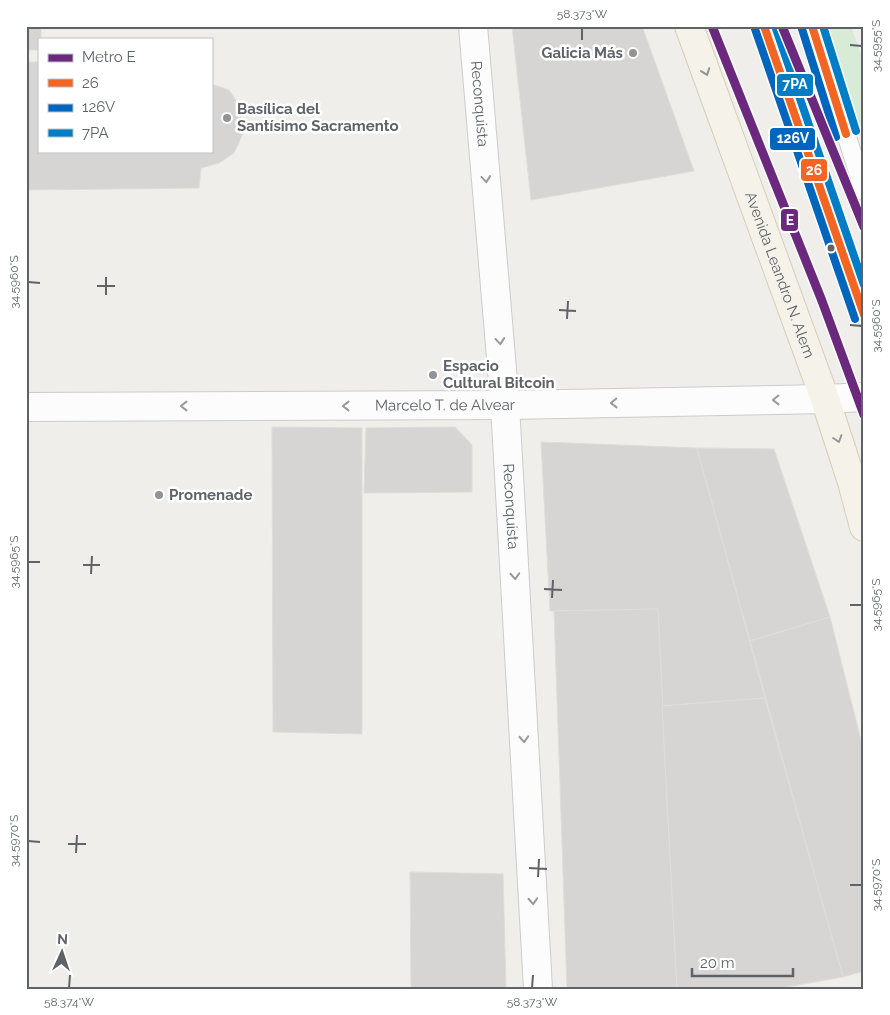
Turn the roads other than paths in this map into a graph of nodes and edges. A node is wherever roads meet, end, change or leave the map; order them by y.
1 (473, 26) edge
2 (689, 26) edge
3 (764, 26) edge
4 (812, 26) edge
5 (864, 191) edge
6 (864, 316) edge
7 (864, 397) edge
8 (825, 399) junction
9 (505, 405) junction
10 (26, 407) edge
11 (864, 527) edge
12 (538, 989) edge

1 -> 9 street, Reconquista
2 -> 8 main road, Avenida Leandro N. Alem
3 - 6 lane
4 - 5 lane
7 - 8 street, Marcelo T. de Alvear
8 -> 9 street, Marcelo T. de Alvear
8 -> 11 main road, Avenida Leandro N. Alem
9 -> 10 street, Marcelo T. de Alvear
9 -> 12 street, Reconquista

